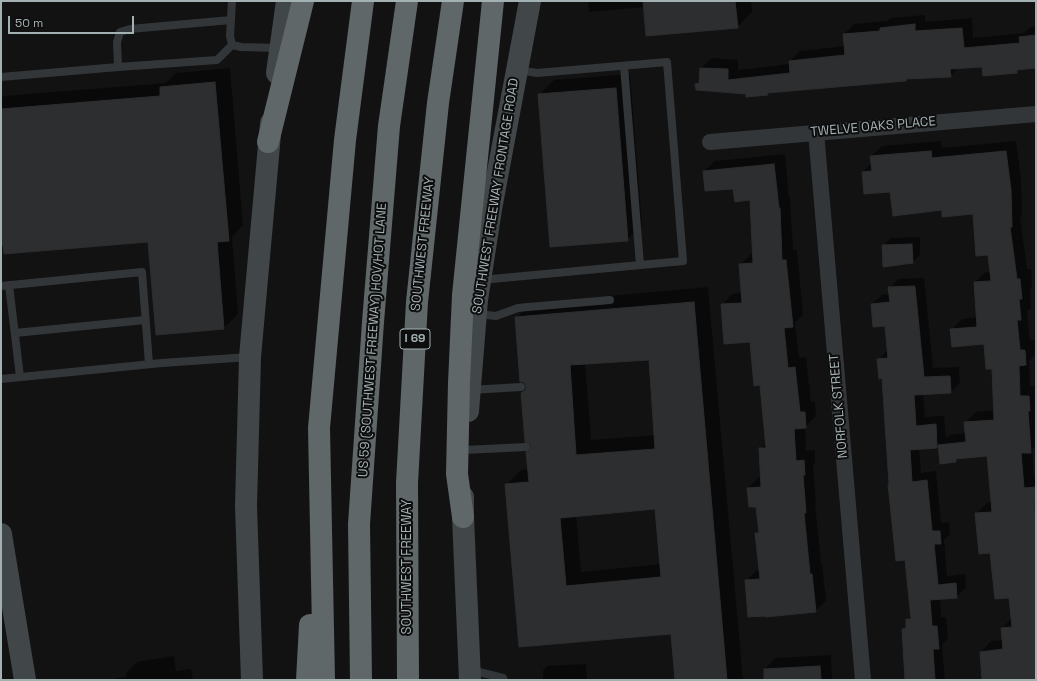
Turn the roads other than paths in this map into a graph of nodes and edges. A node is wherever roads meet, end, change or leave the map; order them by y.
1 (232, 1) edge
2 (287, 1) edge
3 (303, 1) edge
4 (363, 1) edge
5 (407, 1) edge
6 (453, 1) edge
7 (493, 1) edge
8 (530, 1) edge
9 (231, 20) junction
10 (232, 45) junction
11 (280, 48) junction
12 (624, 66) junction
13 (118, 68) junction
14 (517, 70) junction
15 (1, 77) edge
16 (1036, 114) edge
17 (816, 132) junction
18 (268, 142) junction
19 (710, 142) dead end
20 (640, 265) junction
21 (480, 280) junction
22 (5, 286) edge
23 (610, 300) dead end
24 (476, 314) junction
25 (145, 320) junction
26 (15, 333) junction
27 (250, 357) junction
28 (149, 364) junction
29 (20, 377) junction
30 (1, 379) edge
31 (521, 387) dead end
32 (469, 390) junction
33 (319, 428) junction
34 (526, 447) dead end
35 (464, 450) junction
36 (463, 517) junction
37 (1, 534) edge
38 (470, 675) edge
39 (25, 680) edge
40 (252, 680) edge
41 (307, 680) edge
42 (324, 680) edge
43 (361, 680) edge
44 (408, 680) edge
45 (504, 680) edge
46 (863, 680) edge

1 - 9 lane
2 - 11 main road
3 - 18 highway
4 - 33 highway
5 - 43 highway, US 59 (SOUTHWEST FREEWAY) HOV/HOT LANE
6 - 44 highway, SOUTHWEST FREEWAY / I 69
7 - 36 highway
8 - 14 main road, SOUTHWEST FREEWAY FRONTAGE ROAD
9 - 10 lane
9 - 13 lane
10 - 11 lane
10 - 13 lane
11 - 18 main road
12 - 14 lane
12 - 20 lane
12 - 20 lane
13 - 15 lane
14 - 21 main road, SOUTHWEST FREEWAY FRONTAGE ROAD
16 - 17 street, TWELVE OAKS PLACE
17 - 19 street, TWELVE OAKS PLACE
17 - 46 street, NORFOLK STREET
18 - 27 main road
20 - 21 lane
21 - 24 main road, SOUTHWEST FREEWAY FRONTAGE ROAD
22 - 25 lane
22 - 26 lane
23 - 24 lane
24 - 32 main road, SOUTHWEST FREEWAY FRONTAGE ROAD
25 - 26 lane
25 - 28 lane
26 - 29 lane
27 - 28 lane
27 - 40 main road
28 - 29 lane
29 - 30 lane
31 - 32 lane
32 - 35 main road, SOUTHWEST FREEWAY FRONTAGE ROAD
33 - 41 highway
33 - 42 highway
34 - 35 lane
35 - 36 main road, SOUTHWEST FREEWAY FRONTAGE ROAD
36 - 38 main road, SOUTHWEST FREEWAY FRONTAGE ROAD
37 - 39 main road
38 - 45 lane

